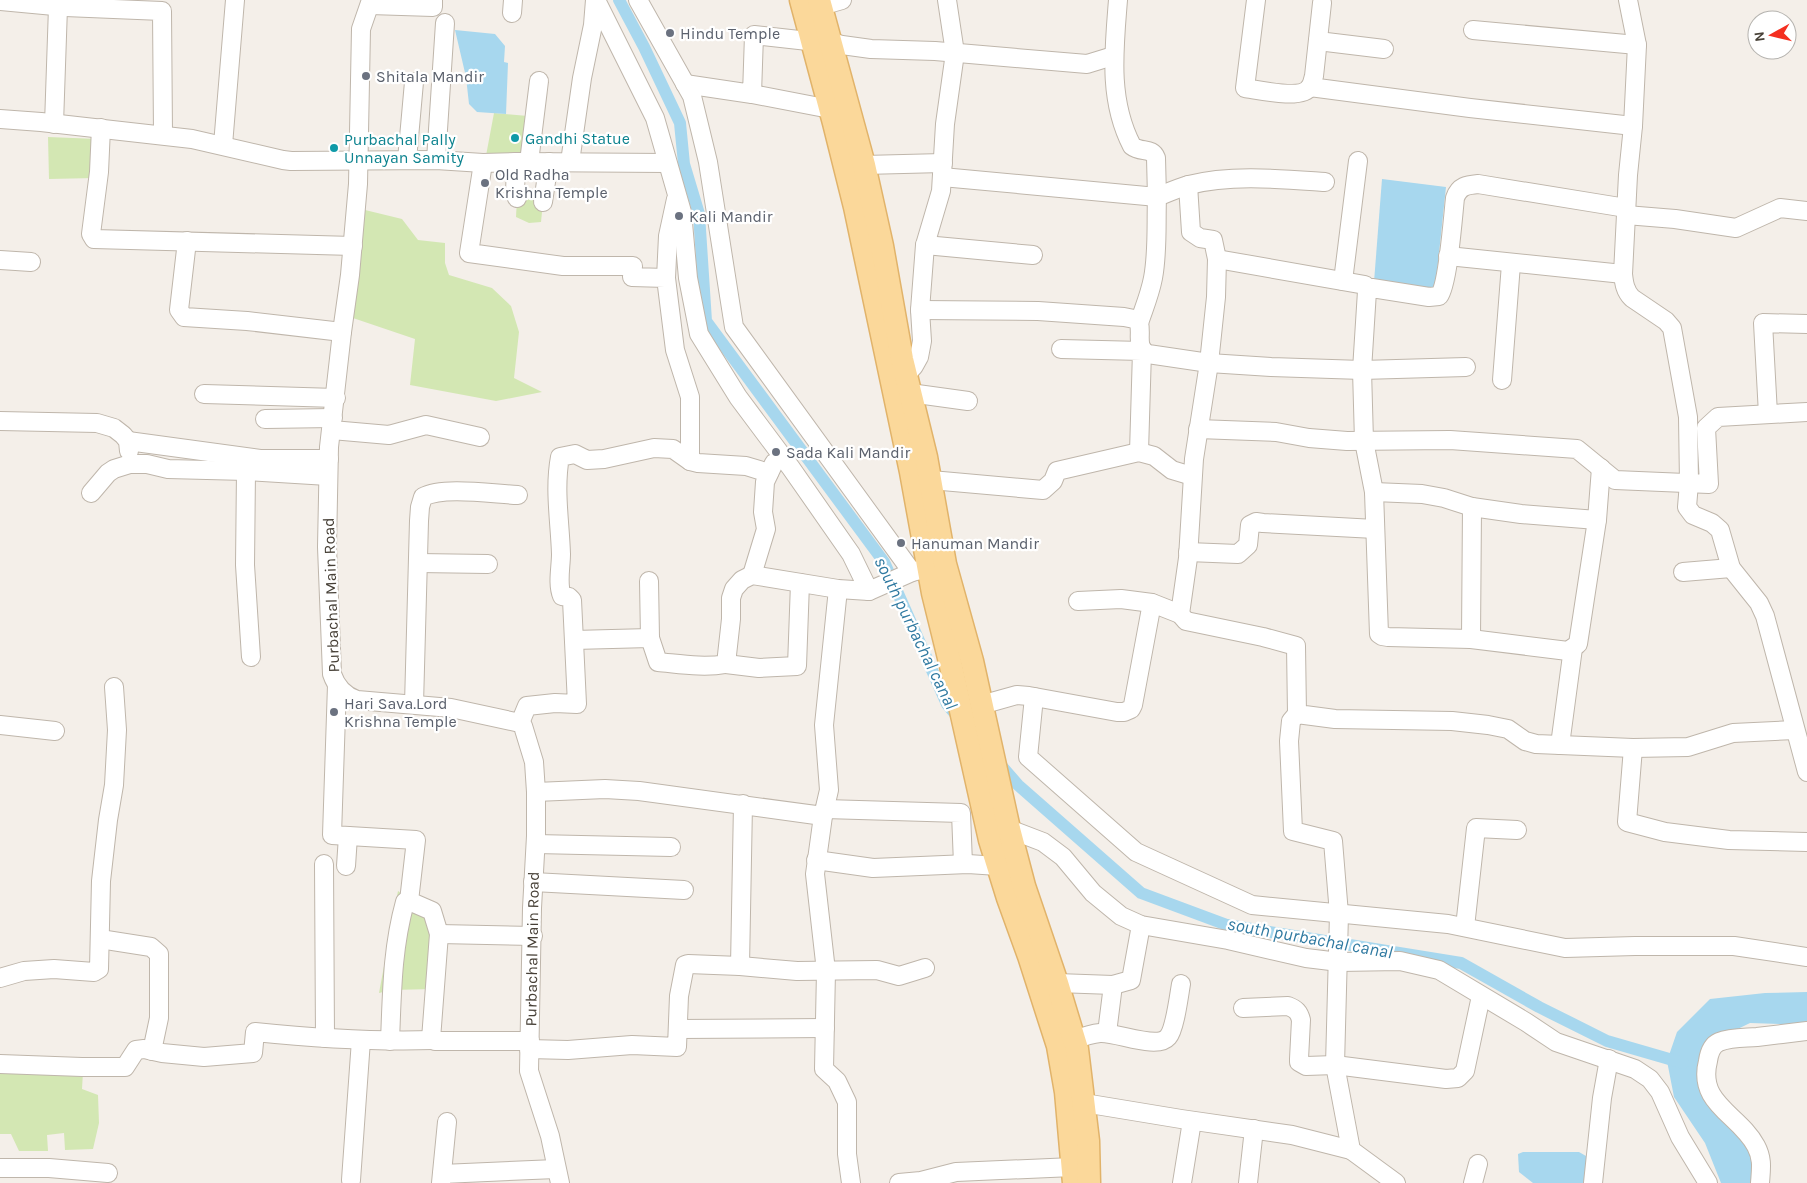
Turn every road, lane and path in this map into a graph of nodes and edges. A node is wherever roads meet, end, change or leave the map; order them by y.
1 (235, 0) edge
2 (433, 0) edge
3 (596, 0) edge
4 (638, 0) edge
5 (947, 0) edge
6 (1118, 0) edge
7 (1256, 0) edge
8 (1628, 0) edge
9 (0, 1) edge
10 (821, 1) edge
11 (1317, 1) edge
12 (370, 2) edge
13 (141, 5) edge
14 (58, 7) junction
15 (445, 23) dead end
16 (1473, 30) dead end
17 (820, 41) junction
18 (1318, 41) junction
19 (1637, 45) junction
20 (1384, 49) dead end
21 (955, 54) junction
22 (1114, 56) junction
23 (539, 81) dead end
24 (414, 82) dead end
25 (685, 84) junction
26 (1310, 87) junction
27 (752, 94) junction
28 (830, 109) junction
29 (0, 119) edge
30 (54, 124) junction
31 (1633, 126) junction
32 (101, 128) junction
33 (163, 134) junction
34 (222, 145) junction
35 (407, 160) junction
36 (436, 160) junction
37 (358, 161) junction
38 (522, 162) junction
39 (549, 162) junction
40 (570, 162) junction
41 (1358, 162) dead end
42 (483, 163) junction
43 (667, 163) junction
44 (864, 165) junction
45 (943, 170) junction
46 (1325, 182) dead end
47 (1188, 185) junction
48 (677, 196) junction
49 (1157, 197) junction
50 (517, 198) dead end
51 (543, 202) dead end
52 (1626, 211) junction
53 (1807, 211) edge
54 (187, 240) junction
55 (925, 245) junction
56 (353, 246) junction
57 (1034, 254) dead end
58 (1448, 256) junction
59 (1217, 259) junction
60 (0, 260) edge
61 (31, 262) dead end
62 (1511, 264) junction
63 (1623, 274) junction
64 (666, 278) junction
65 (1343, 281) junction
66 (1365, 286) dead end
67 (920, 310) junction
68 (1139, 323) junction
69 (1807, 324) edge
70 (342, 332) junction
71 (1060, 348) dead end
72 (1142, 351) junction
73 (1209, 363) junction
74 (1466, 367) dead end
75 (1362, 370) junction
76 (1502, 380) dead end
77 (908, 384) junction
78 (204, 394) dead end
79 (336, 398) junction
80 (968, 401) dead end
81 (1807, 412) edge
82 (1768, 414) junction
83 (265, 419) dead end
84 (0, 421) edge
85 (332, 424) junction
86 (1198, 429) junction
87 (911, 434) junction
88 (480, 437) dead end
89 (128, 441) junction
90 (1364, 441) junction
91 (780, 452) junction
92 (1139, 452) junction
93 (690, 461) junction
94 (130, 464) junction
95 (329, 468) junction
96 (1601, 468) junction
97 (246, 471) junction
98 (769, 473) junction
99 (1192, 476) junction
100 (931, 480) junction
101 (1689, 483) junction
102 (1374, 492) junction
103 (91, 493) dead end
104 (518, 495) dead end
105 (1472, 507) junction
106 (1597, 520) junction
107 (1375, 530) junction
108 (1188, 552) junction
109 (418, 563) junction
110 (488, 564) dead end
111 (1731, 568) junction
112 (917, 571) junction
113 (1683, 572) dead end
114 (752, 575) junction
115 (649, 581) dead end
116 (800, 583) junction
117 (838, 589) junction
118 (870, 591) junction
119 (1078, 601) dead end
120 (1152, 603) junction
121 (1180, 614) junction
122 (650, 638) junction
123 (1471, 639) junction
124 (574, 640) junction
125 (1573, 648) junction
126 (251, 657) dead end
127 (726, 664) junction
128 (337, 685) junction
129 (114, 687) dead end
130 (1034, 697) junction
131 (414, 704) junction
132 (982, 705) junction
133 (1297, 714) junction
134 (1798, 720) edge
135 (520, 723) junction
136 (0, 726) edge
137 (55, 731) dead end
138 (1560, 745) junction
139 (1633, 748) junction
140 (1807, 772) edge
141 (536, 792) junction
142 (742, 804) junction
143 (824, 813) junction
144 (1007, 820) junction
145 (1516, 830) dead end
146 (348, 836) junction
147 (1807, 842) edge
148 (536, 844) junction
149 (671, 847) dead end
150 (816, 860) junction
151 (324, 864) dead end
152 (963, 864) junction
153 (346, 866) dead end
154 (998, 866) junction
155 (533, 882) junction
156 (684, 890) dead end
157 (409, 901) junction
158 (1339, 918) junction
159 (1141, 925) junction
160 (1465, 927) junction
161 (439, 934) junction
162 (533, 936) junction
163 (100, 939) junction
164 (1807, 957) edge
165 (1339, 958) junction
166 (740, 966) junction
167 (925, 968) dead end
168 (826, 971) junction
169 (0, 978) edge
170 (1057, 983) junction
171 (1181, 984) dead end
172 (1113, 985) junction
173 (1481, 996) junction
174 (1243, 1008) dead end
175 (825, 1028) junction
176 (678, 1029) junction
177 (1807, 1031) edge
178 (1107, 1033) junction
179 (325, 1038) junction
180 (361, 1040) junction
181 (433, 1040) junction
182 (390, 1041) junction
183 (1066, 1043) junction
184 (529, 1045) junction
185 (152, 1051) junction
186 (1609, 1059) junction
187 (0, 1064) edge
188 (1335, 1065) junction
189 (1084, 1103) junction
190 (1192, 1121) junction
191 (447, 1122) dead end
192 (1254, 1129) junction
193 (1351, 1150) junction
194 (1478, 1164) dead end
195 (0, 1168) edge
196 (108, 1173) dead end
197 (1074, 1175) edge
198 (558, 1176) edge
199 (442, 1178) edge
200 (351, 1180) dead end
201 (851, 1183) edge
202 (899, 1183) edge
203 (1090, 1183) edge
204 (1182, 1183) edge
205 (1248, 1183) edge
206 (1396, 1183) edge
207 (1473, 1183) edge
208 (1593, 1183) edge
209 (1708, 1183) edge
210 (1760, 1183) edge

1 - 34 street
2 - 12 street
3 - 40 street
3 - 43 street
4 - 25 street
5 - 21 street
6 - 22 street
7 - 26 street
8 - 19 street
9 - 14 street
10 - 17 main road
11 - 18 street
12 - 37 street, Purbachal Main Road
13 - 14 street
13 - 33 street
14 - 30 street
15 - 36 street
16 - 19 street
17 - 21 street
17 - 27 street
17 - 28 main road
17 - 44 main road
18 - 20 street
18 - 26 street
19 - 31 street
21 - 22 street
21 - 45 street
22 - 49 street
23 - 38 street
24 - 35 street
25 - 27 street
25 - 112 street
26 - 31 street
27 - 28 street
28 - 87 main road
29 - 30 street
30 - 32 street
31 - 52 street
32 - 33 street
32 - 54 street
33 - 34 street
34 - 37 street
35 - 36 street
35 - 37 street
36 - 42 street
37 - 56 street, Purbachal Main Road
38 - 39 street
38 - 42 street
38 - 50 street
39 - 40 street
39 - 51 street
40 - 43 street
41 - 65 street
42 - 64 street
43 - 48 street
44 - 45 street
44 - 77 main road
45 - 49 street
45 - 55 street
46 - 47 street
47 - 49 street
47 - 59 street
48 - 64 street
48 - 91 street
49 - 68 street
52 - 53 street
52 - 58 street
52 - 63 street
54 - 56 street
54 - 70 street
55 - 57 street
55 - 67 street
56 - 70 street, Purbachal Main Road
58 - 62 street
58 - 75 street
59 - 65 street
59 - 73 street
60 - 61 street
62 - 63 street
62 - 76 street
63 - 101 street
64 - 93 street
65 - 66 street
67 - 68 street
67 - 77 street
68 - 72 street
69 - 82 street
70 - 79 street, Purbachal Main Road
71 - 72 street
72 - 73 street
72 - 92 street
73 - 75 street
73 - 86 street
74 - 75 street
75 - 90 street
77 - 80 street
77 - 87 main road
78 - 79 street
79 - 85 street, Purbachal Main Road
81 - 82 street
82 - 101 street
83 - 85 street
84 - 89 street
85 - 88 street
85 - 95 street, Purbachal Main Road
86 - 90 street
86 - 99 street
87 - 100 main road
87 - 112 main road
89 - 94 street
89 - 95 street
90 - 96 street
90 - 102 street
91 - 98 street
91 - 118 street
92 - 99 street
92 - 100 street
93 - 98 street
93 - 124 street
94 - 97 street
94 - 103 street
95 - 97 street
95 - 128 street, Purbachal Main Road
96 - 101 street
96 - 106 street
97 - 126 street
98 - 114 street
99 - 108 street
100 - 132 main road
101 - 111 street
102 - 105 street
102 - 107 street
104 - 109 street
105 - 106 street
105 - 123 street
106 - 125 street
107 - 108 street
107 - 123 street
108 - 121 street
109 - 110 street
109 - 131 street
111 - 113 street
111 - 134 street
112 - 118 street
112 - 154 main road
114 - 116 street
114 - 127 street
115 - 122 street
116 - 117 street
116 - 127 street
117 - 118 street
117 - 143 street
119 - 120 street
120 - 121 street
120 - 130 street
121 - 133 street
122 - 124 street
122 - 127 street
123 - 125 street
124 - 135 street
125 - 138 street
128 - 131 street, Purbachal Main Road
128 - 146 street
129 - 163 street
130 - 132 street
130 - 158 street
131 - 135 street, Purbachal Main Road
132 - 144 main road
133 - 138 street
133 - 158 street
134 - 139 street
134 - 140 street
135 - 141 street, Purbachal Main Road
136 - 137 street
138 - 139 street
139 - 147 street
141 - 142 street
141 - 148 street, Purbachal Main Road
142 - 143 street
142 - 166 street
143 - 150 street
143 - 152 street
144 - 159 street
144 - 170 main road
145 - 160 street
146 - 153 street
146 - 157 street
148 - 149 street
148 - 155 street, Purbachal Main Road
150 - 152 street
150 - 168 street
151 - 179 street
152 - 154 street
154 - 183 main road
155 - 156 street
155 - 162 street, Purbachal Main Road
157 - 161 street
157 - 182 street
158 - 160 street
158 - 165 street
159 - 165 street
159 - 172 street
160 - 164 street
161 - 162 street
161 - 181 street
162 - 184 street, Purbachal Main Road
163 - 169 street
163 - 185 street
165 - 173 street
165 - 188 street
166 - 168 street
166 - 176 street
167 - 168 street
168 - 175 street
170 - 172 street
170 - 183 main road
171 - 178 street
172 - 178 street
173 - 186 street
173 - 188 street
174 - 188 street
175 - 176 street
175 - 201 street
176 - 184 street
177 - 210 street
178 - 183 street
179 - 180 street
179 - 185 street
180 - 182 street
180 - 200 street
181 - 182 street
181 - 184 street
183 - 189 main road
183 - 197 main road
184 - 198 street, Purbachal Main Road
185 - 187 street
186 - 208 street
186 - 209 street
188 - 193 street
189 - 190 street
189 - 203 main road
190 - 192 street
190 - 204 street
191 - 199 street
192 - 193 street
192 - 205 street
193 - 206 street
194 - 207 street
195 - 196 street
197 - 202 street
198 - 199 street

